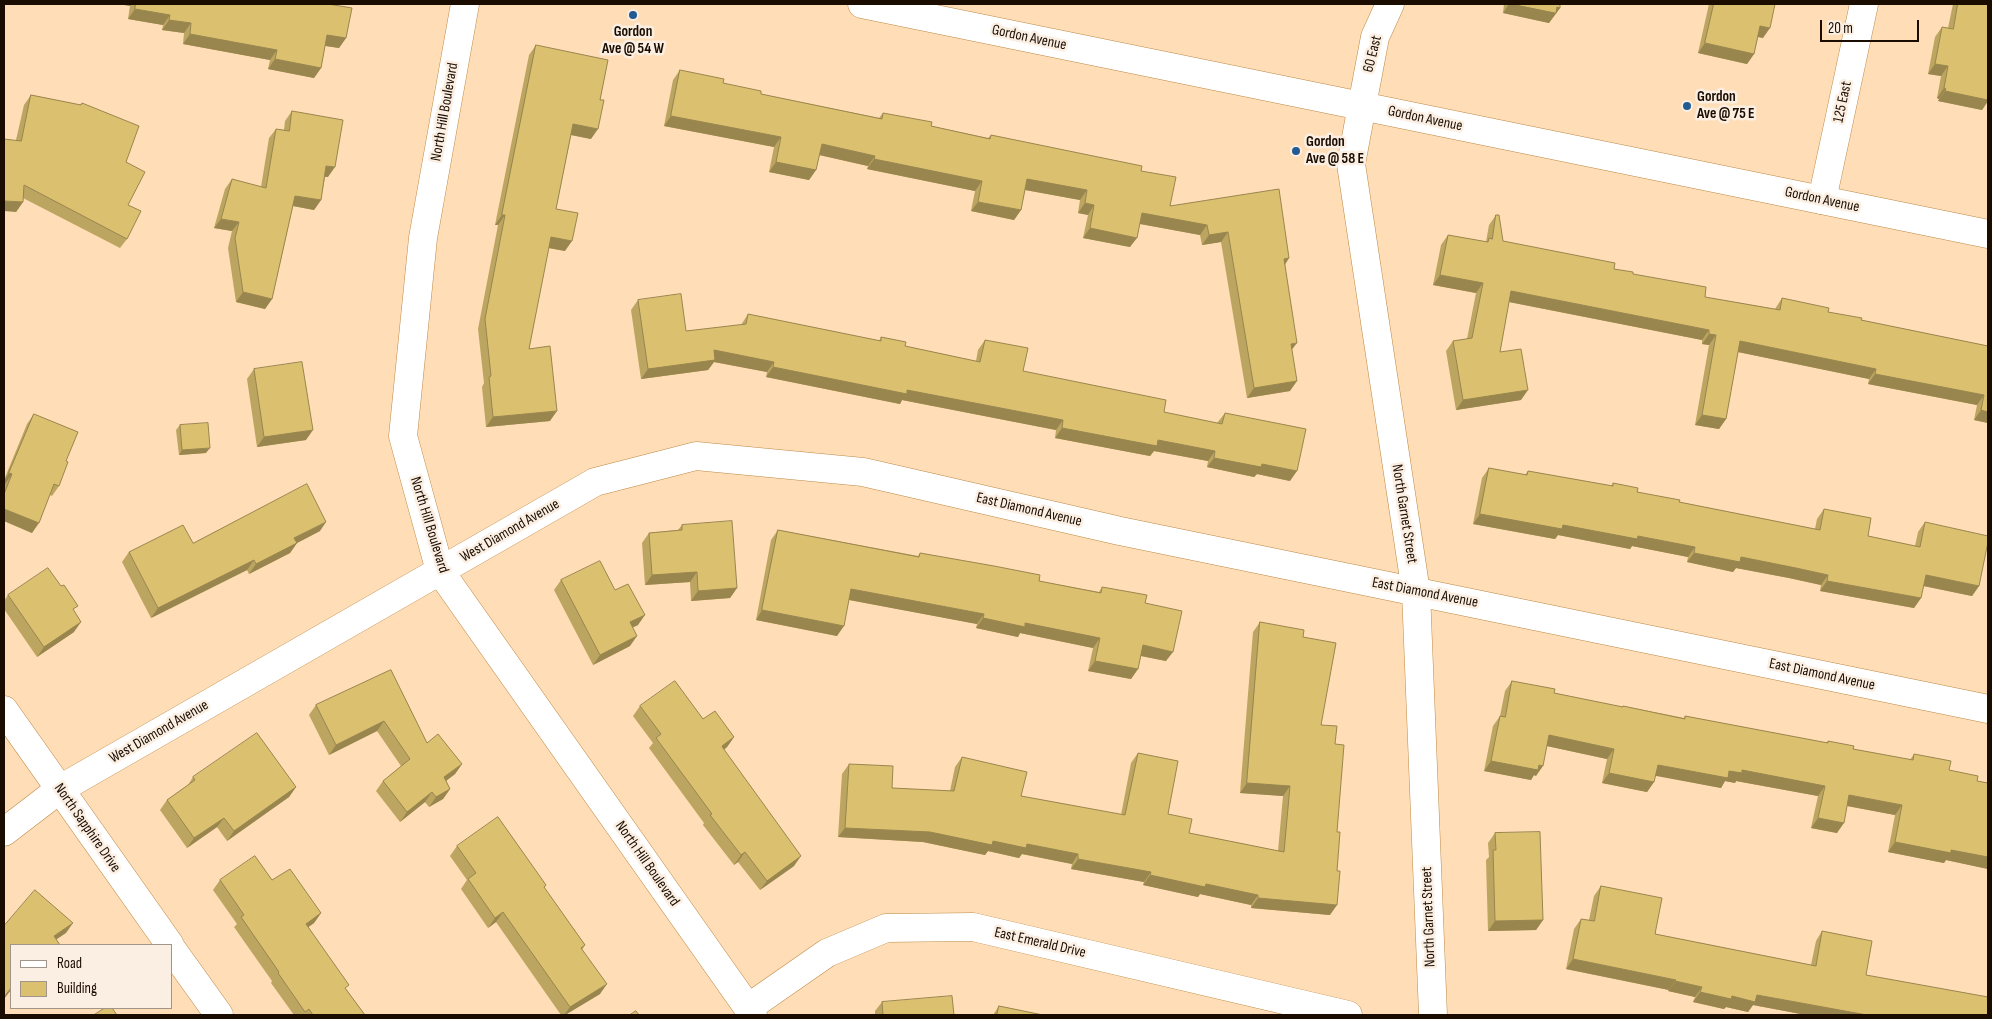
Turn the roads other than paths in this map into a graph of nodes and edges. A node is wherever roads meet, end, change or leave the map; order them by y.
1 (465, 4) edge
2 (862, 4) edge
3 (1390, 4) edge
4 (1864, 4) edge
5 (1361, 105) junction
6 (1822, 200) junction
7 (1988, 234) edge
8 (863, 472) joint
9 (440, 571) junction
10 (1416, 592) junction
11 (1988, 709) edge
12 (4, 710) edge
13 (60, 789) junction
14 (4, 832) edge
15 (169, 944) edge
16 (172, 949) edge
17 (751, 1012) edge
18 (219, 1015) edge
19 (1348, 1015) edge
20 (1433, 1015) edge

1 - 9 street, North Hill Boulevard
2 - 5 street, Gordon Avenue
3 - 5 street, 60 East
4 - 6 street, 125 East
5 - 6 street, Gordon Avenue
5 - 10 street, North Garnet Street
6 - 7 street, Gordon Avenue
8 - 9 street, West Diamond Avenue
8 - 10 street, East Diamond Avenue
9 - 13 street, West Diamond Avenue
9 - 17 street, North Hill Boulevard
10 - 11 street, East Diamond Avenue
10 - 20 street, North Garnet Street
12 - 13 street, North Sapphire Drive
13 - 14 street, West Diamond Avenue
13 - 15 street, North Sapphire Drive
16 - 18 street, North Sapphire Drive
17 - 19 street, East Emerald Drive

